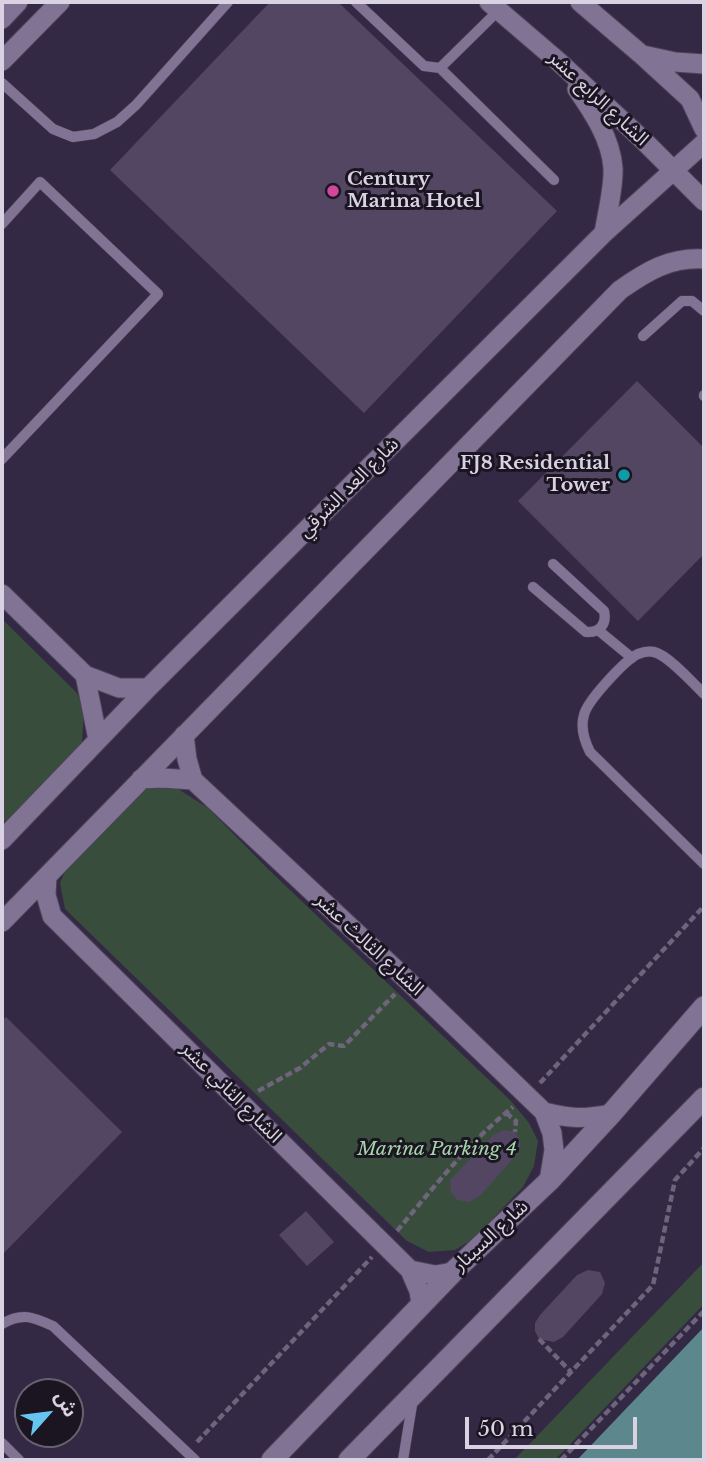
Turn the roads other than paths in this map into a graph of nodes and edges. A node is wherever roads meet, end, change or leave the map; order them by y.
1 (18, 2) edge
2 (60, 2) edge
3 (228, 2) edge
4 (356, 2) edge
5 (580, 2) edge
6 (494, 6) edge
7 (2, 19) edge
8 (642, 55) junction
9 (2, 61) edge
10 (559, 62) junction
11 (704, 64) edge
12 (440, 68) junction
13 (2, 83) edge
14 (704, 129) edge
15 (704, 143) edge
16 (673, 171) junction
17 (554, 180) dead end
18 (648, 195) junction
19 (701, 196) edge
20 (2, 223) edge
21 (604, 233) junction
22 (704, 259) edge
23 (704, 311) edge
24 (643, 336) dead end
25 (2, 459) edge
26 (553, 564) dead end
27 (533, 587) dead end
28 (2, 594) edge
29 (598, 630) junction
30 (632, 658) junction
31 (85, 675) junction
32 (149, 688) junction
33 (704, 694) edge
34 (184, 735) junction
35 (98, 740) junction
36 (141, 779) junction
37 (193, 780) junction
38 (2, 840) edge
39 (704, 864) edge
40 (47, 876) junction
41 (52, 916) junction
42 (4, 920) edge
43 (704, 1007) edge
44 (704, 1098) edge
45 (544, 1112) junction
46 (611, 1114) junction
47 (549, 1181) junction
48 (410, 1270) junction
49 (453, 1272) junction
50 (421, 1304) junction
51 (2, 1324) edge
52 (415, 1392) junction
53 (2, 1443) edge
54 (191, 1456) edge
55 (19, 1460) edge
56 (272, 1460) edge
57 (349, 1460) edge
58 (402, 1460) edge

1 - 7 street
2 - 9 street
3 - 13 lane
4 - 12 lane
5 - 8 street
6 - 10 street, الشارع الرابع عشر
6 - 12 lane
8 - 11 street
8 - 14 street
10 - 16 street, الشارع الرابع عشر
10 - 21 street
12 - 17 lane
15 - 16 street, شارع العد الشرقي
16 - 18 street, شارع العد الشرقي
16 - 19 street, الشارع الرابع عشر
18 - 19 street
18 - 21 street, شارع العد الشرقي
20 - 25 lane
21 - 32 street, شارع العد الشرقي
22 - 34 street
23 - 24 lane
26 - 29 lane
27 - 29 lane
28 - 31 street
29 - 30 lane
30 - 33 lane
30 - 39 lane
31 - 32 street
31 - 35 street
32 - 35 street, شارع العد الشرقي
34 - 36 street
34 - 37 street
35 - 38 street, شارع العد الشرقي
36 - 37 street
36 - 40 street
37 - 45 street, الشارع الثالث عشر
40 - 41 street
40 - 42 street
41 - 42 street
41 - 48 street, الشارع الثاني عشر
43 - 46 street, شارع السينار
44 - 52 street
45 - 46 street
45 - 47 street, الشارع الثالث عشر
46 - 47 street, شارع السينار
47 - 49 street, شارع السينار
48 - 49 street
48 - 50 street, الشارع الثاني عشر
49 - 50 street, شارع السينار
50 - 56 street, شارع السينار
51 - 54 lane
52 - 57 street
52 - 58 lane
53 - 55 lane

